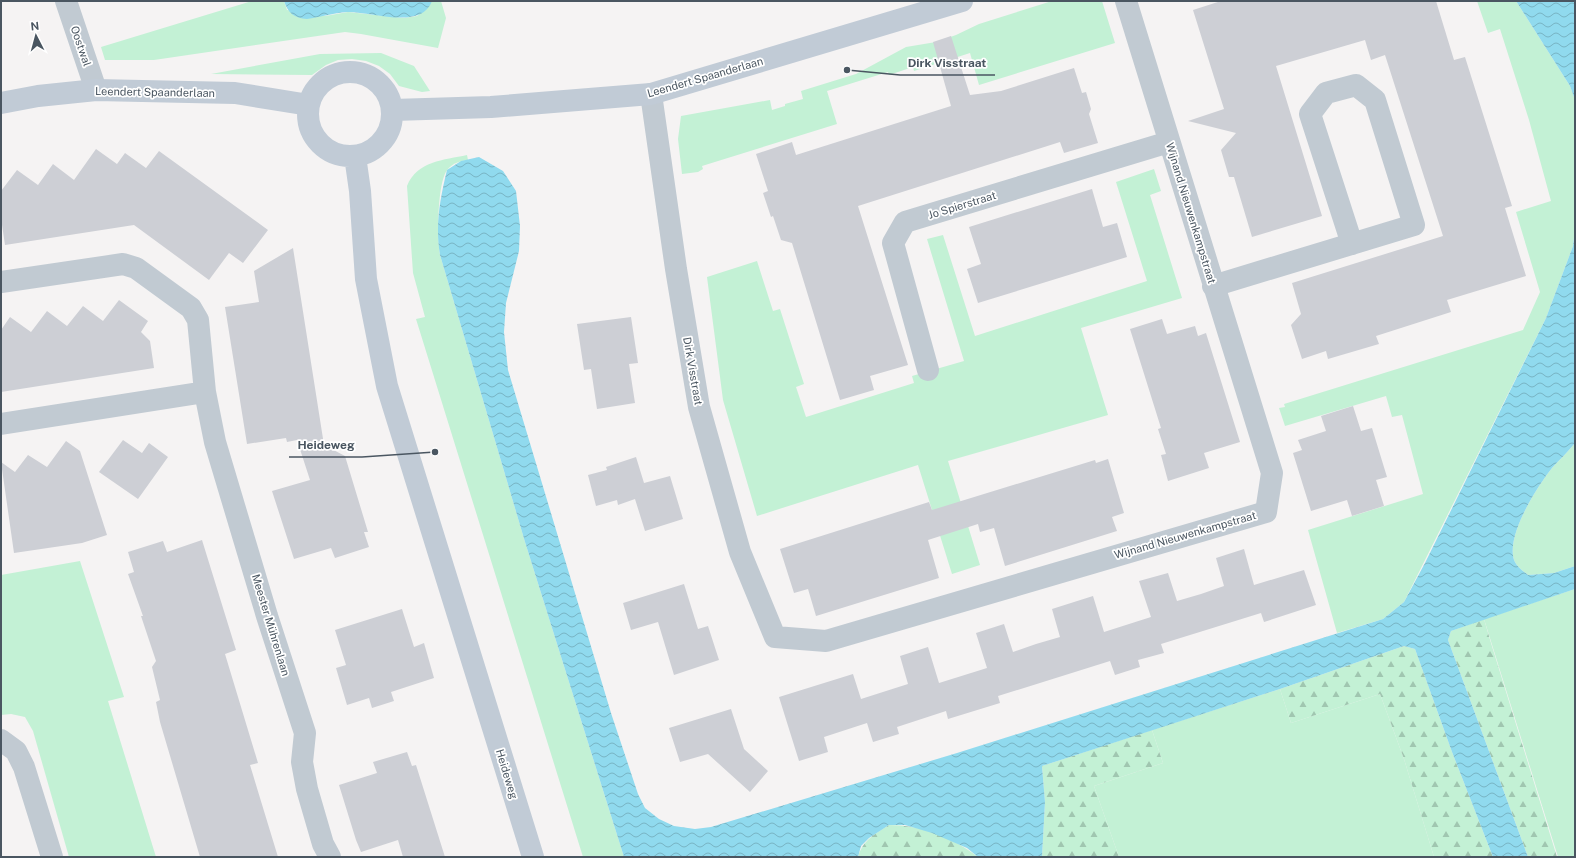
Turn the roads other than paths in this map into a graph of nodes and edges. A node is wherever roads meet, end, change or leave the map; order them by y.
1 (66, 1) edge
2 (962, 1) edge
3 (1126, 1) edge
4 (96, 90) junction
5 (651, 94) junction
6 (1, 103) edge
7 (309, 105) junction
8 (393, 110) junction
9 (1169, 142) junction
10 (355, 156) junction
11 (1352, 244) junction
12 (1, 282) edge
13 (1213, 286) junction
14 (928, 370) dead end
15 (205, 392) junction
16 (1, 424) edge
17 (775, 637) joint
18 (1, 740) edge
19 (52, 857) edge
20 (330, 857) edge
21 (533, 857) edge

1 - 4 street, Oostwal
2 - 5 street, Leendert Spaanderlaan
3 - 9 street, Wijnand Nieuwenkampstraat
4 - 6 street, Leendert Spaanderlaan
4 - 7 street, Leendert Spaanderlaan
5 - 8 street, Leendert Spaanderlaan
5 - 17 street, Dirk Visstraat
7 - 8 street
7 - 10 street
8 - 10 street
9 - 13 street, Wijnand Nieuwenkampstraat
9 - 14 street, Jo Spierstraat
10 - 21 street, Heideweg
11 - 11 street
11 - 13 street
12 - 15 street, Meester Mührenlaan
13 - 17 street, Wijnand Nieuwenkampstraat
15 - 16 street
15 - 20 street, Meester Mührenlaan
18 - 19 street

